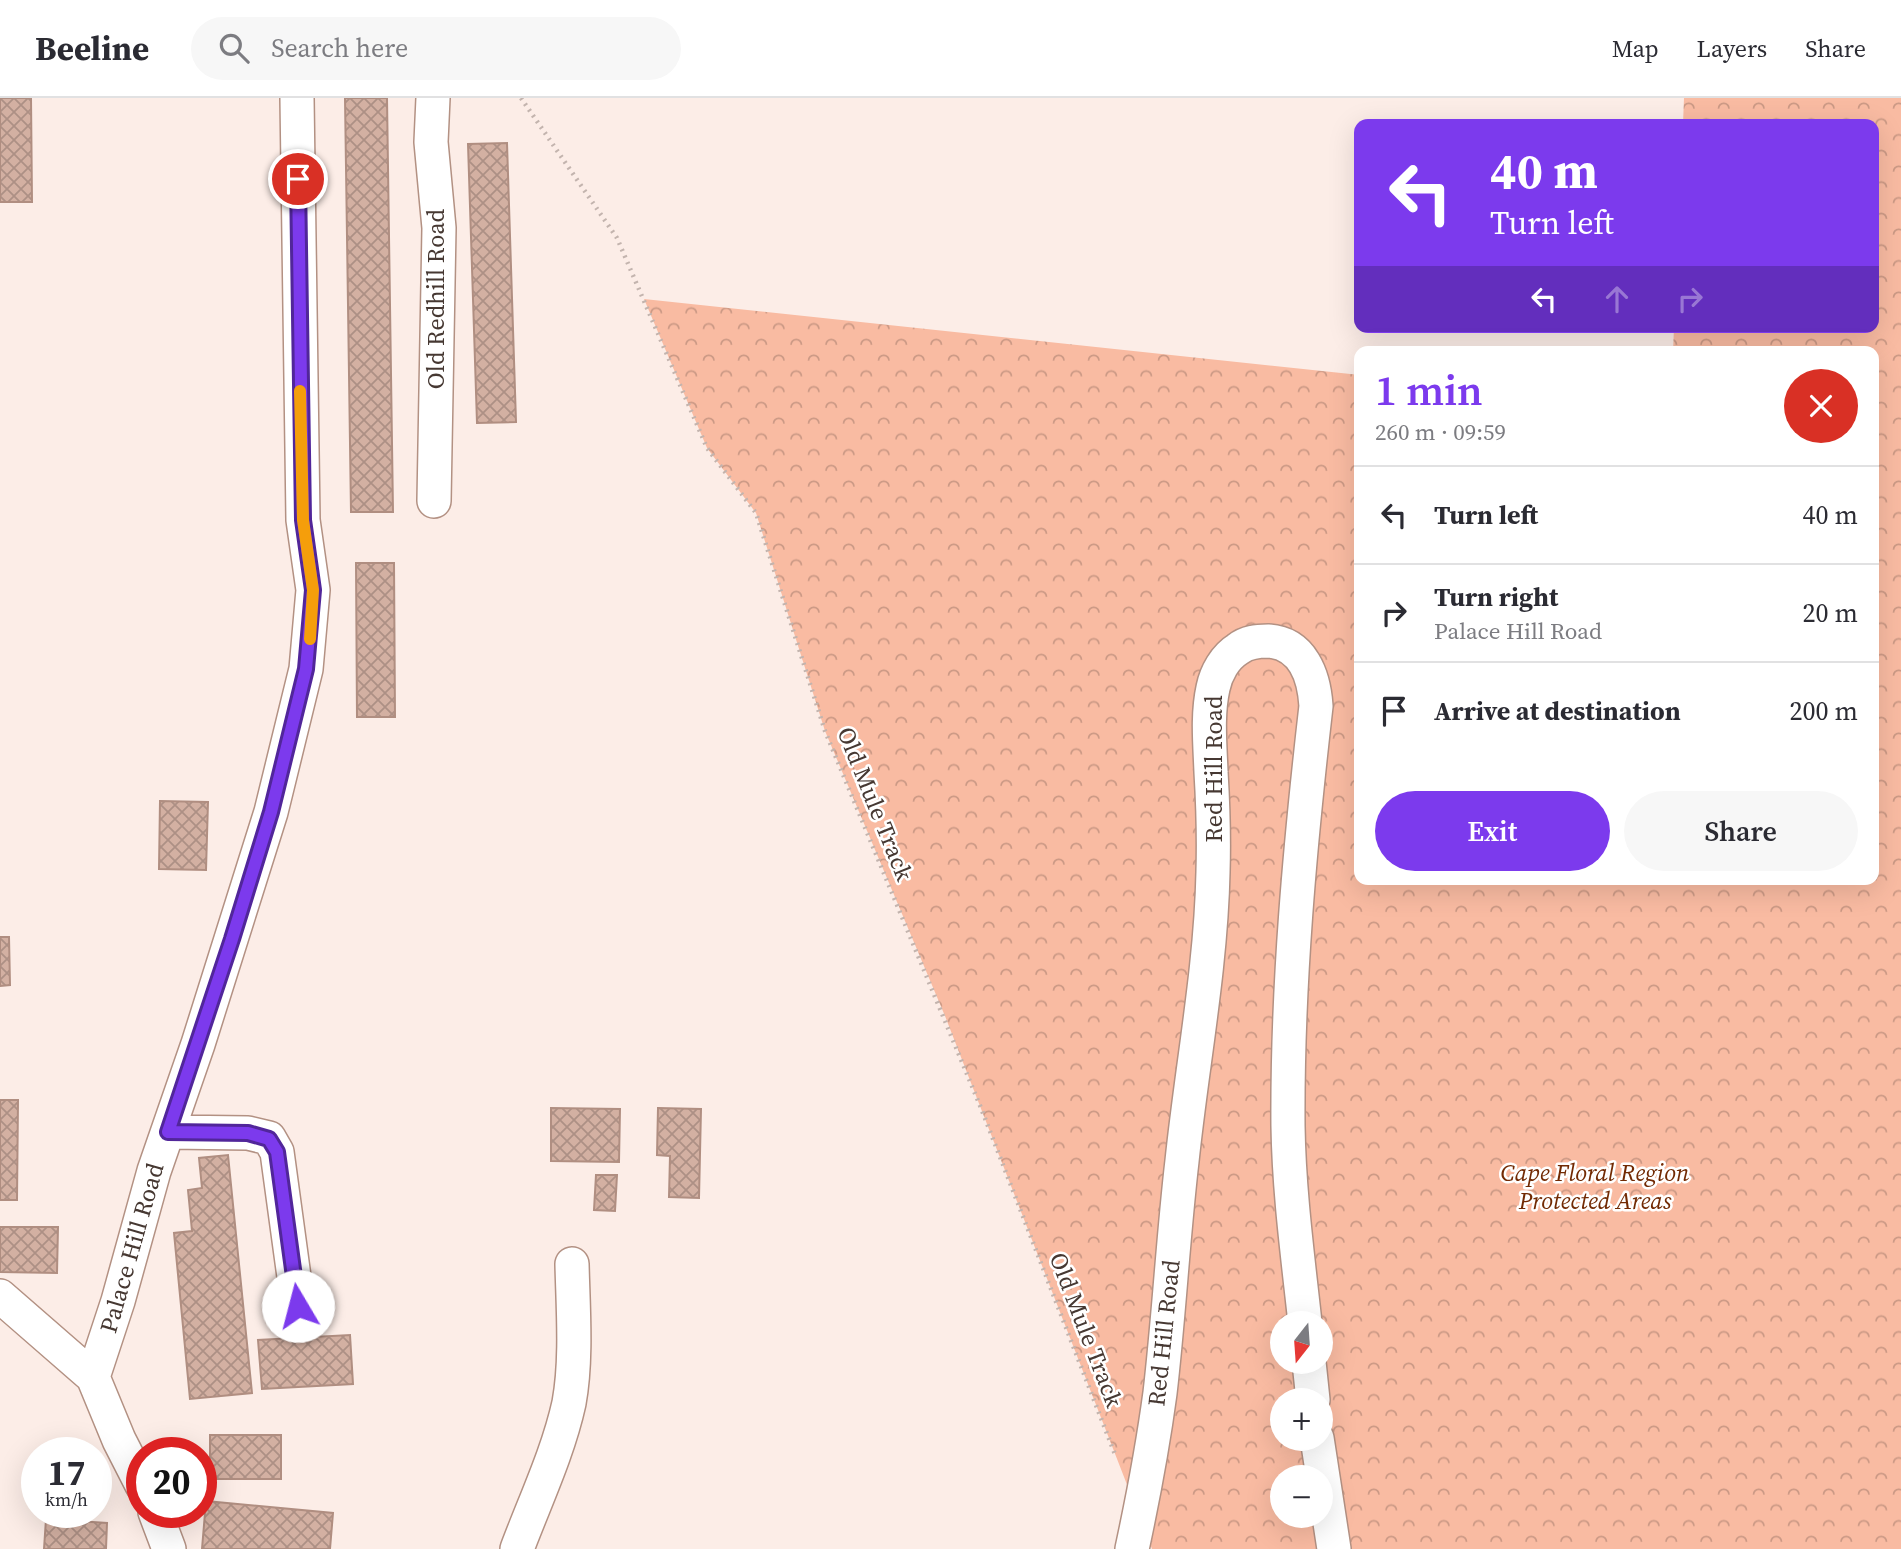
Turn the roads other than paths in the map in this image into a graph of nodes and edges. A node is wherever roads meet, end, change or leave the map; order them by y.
1 (297, 98) edge
2 (433, 98) edge
3 (434, 501) dead end
4 (168, 1132) junction
5 (572, 1264) dead end
6 (0, 1296) edge
7 (298, 1306) dead end
8 (1304, 1311) edge
9 (93, 1377) junction
10 (1319, 1451) edge
11 (126, 1454) edge
12 (161, 1528) edge
13 (169, 1549) edge
14 (517, 1549) edge
15 (1132, 1549) edge
16 (1334, 1549) edge

1 - 4 street, Palace Hill Road
2 - 3 street, Old Redhill Road
4 - 7 street
4 - 9 street, Palace Hill Road
5 - 14 street
6 - 9 street
8 - 15 street, Red Hill Road
9 - 11 street
10 - 16 street
12 - 13 street

